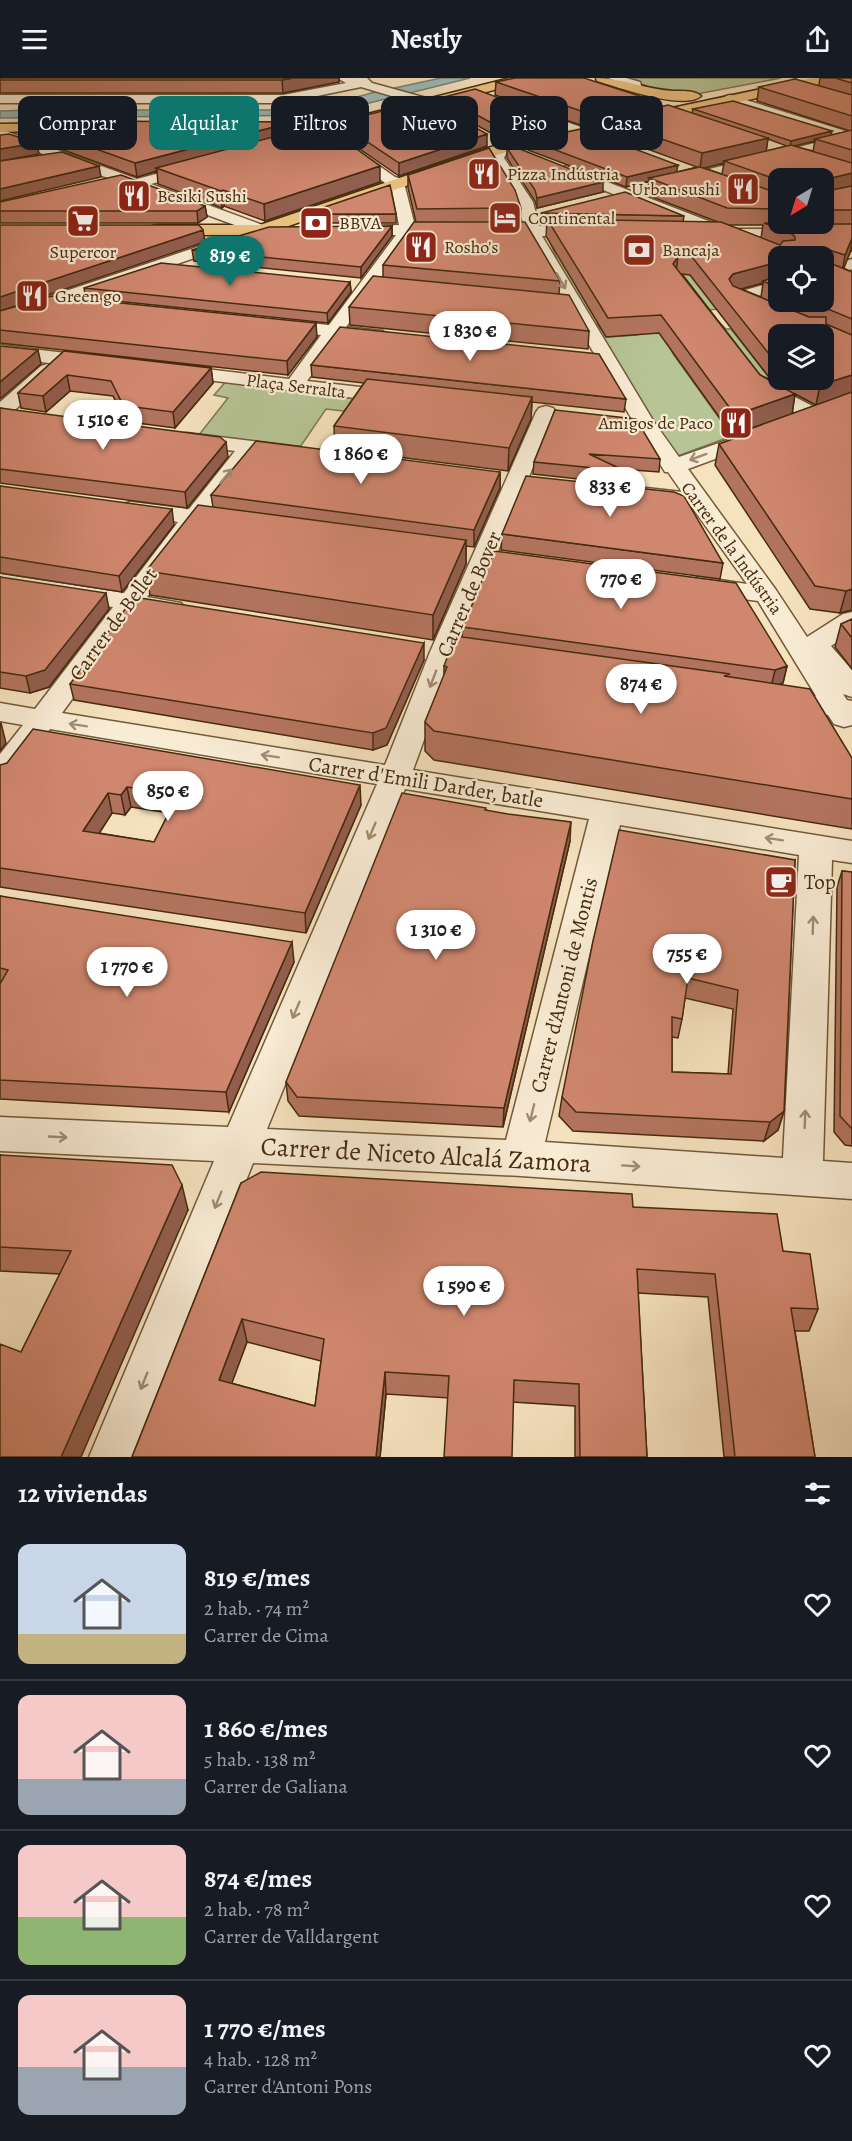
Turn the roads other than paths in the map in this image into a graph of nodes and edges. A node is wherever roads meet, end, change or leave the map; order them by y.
1 (343, 78) edge
2 (525, 78) edge
3 (602, 78) edge
4 (614, 78) edge
5 (808, 78) edge
6 (831, 78) edge
7 (794, 82) edge
8 (361, 83) junction
9 (382, 84) edge
10 (636, 88) junction
11 (470, 92) junction
12 (654, 94) junction
13 (8, 95) edge
14 (822, 95) edge
15 (407, 96) edge
16 (452, 96) edge
17 (730, 99) junction
18 (663, 114) edge
19 (687, 114) junction
20 (0, 128) edge
21 (18, 128) edge
22 (580, 132) edge
23 (0, 133) edge
24 (852, 137) edge
25 (767, 146) edge
26 (350, 150) edge
27 (496, 150) edge
28 (501, 150) edge
29 (509, 150) edge
30 (789, 153) junction
31 (68, 157) junction
32 (810, 160) edge
33 (39, 161) edge
34 (205, 165) edge
35 (682, 168) edge
36 (701, 175) junction
37 (131, 181) junction
38 (398, 183) junction
39 (723, 183) edge
40 (102, 184) edge
41 (615, 196) junction
42 (627, 212) edge
43 (768, 217) edge
44 (535, 220) junction
45 (834, 225) edge
46 (142, 230) edge
47 (262, 230) junction
48 (307, 230) edge
49 (340, 230) edge
50 (408, 230) junction
51 (600, 231) edge
52 (683, 233) edge
53 (852, 233) edge
54 (726, 234) junction
55 (768, 250) edge
56 (852, 264) edge
57 (158, 266) junction
58 (204, 270) edge
59 (834, 270) edge
60 (834, 277) edge
61 (344, 284) edge
62 (852, 285) edge
63 (368, 287) junction
64 (391, 289) edge
65 (768, 289) edge
66 (0, 299) edge
67 (51, 302) junction
68 (552, 304) edge
69 (575, 306) junction
70 (99, 307) edge
71 (766, 311) edge
72 (0, 319) edge
73 (253, 323) edge
74 (336, 331) junction
75 (394, 337) edge
76 (0, 351) edge
77 (580, 356) edge
78 (62, 358) junction
79 (606, 359) junction
80 (117, 365) edge
81 (151, 369) edge
82 (752, 372) edge
83 (294, 385) junction
84 (420, 399) edge
85 (546, 412) dead end
86 (0, 414) edge
87 (24, 417) edge
88 (622, 420) edge
89 (644, 423) junction
90 (794, 423) edge
91 (772, 430) edge
92 (166, 436) edge
93 (250, 447) junction
94 (315, 455) edge
95 (673, 467) junction
96 (619, 492) edge
97 (700, 501) junction
98 (113, 506) edge
99 (193, 516) junction
100 (252, 525) edge
101 (0, 582) edge
102 (675, 582) edge
103 (131, 601) junction
104 (774, 605) junction
105 (200, 613) edge
106 (846, 623) edge
107 (755, 696) edge
108 (848, 709) edge
109 (0, 712) edge
110 (44, 719) junction
111 (0, 774) edge
112 (395, 777) junction
113 (607, 812) junction
114 (816, 846) junction
115 (852, 852) edge
116 (286, 946) edge
117 (321, 951) junction
118 (0, 1134) edge
119 (240, 1146) junction
120 (521, 1158) junction
121 (802, 1178) junction
122 (852, 1181) edge
123 (113, 1457) edge

1 - 8 street
2 - 11 main road
3 - 10 main road
4 - 10 street
5 - 7 street
6 - 7 main road
7 - 12 main road
7 - 14 street
7 - 17 main road
8 - 9 street
8 - 13 street
9 - 15 street
10 - 12 main road
11 - 16 main road
11 - 22 street
12 - 19 main road
17 - 19 main road
17 - 24 street
18 - 19 main road
20 - 21 main road
23 - 31 street
24 - 30 street
25 - 30 street
26 - 38 street
27 - 38 main road
28 - 44 street, Carrer de la Indústria
29 - 41 street
30 - 32 street
30 - 36 street
31 - 33 street
31 - 37 street
34 - 37 street
35 - 36 street
36 - 39 street
36 - 41 street
37 - 40 street
37 - 47 street
38 - 47 main road
38 - 50 street
41 - 42 street
41 - 54 street
43 - 54 street
44 - 50 street
44 - 51 street
44 -> 69 street, Carrer de la Indústria
45 - 53 street
46 - 47 main road
47 - 48 street
47 - 57 street
49 - 50 street
50 - 63 street
52 - 54 street
53 - 54 street
54 - 55 street
56 - 59 street
57 - 58 street
57 - 67 street
60 - 62 street
61 - 63 street
63 - 64 street
63 - 74 street
65 - 71 street
66 - 67 street
67 - 70 street
67 - 72 street
68 - 69 street
69 - 79 street, Carrer de la Indústria
73 - 74 street
74 - 75 street
74 - 83 street
76 - 78 street
77 - 79 street
78 - 80 street
78 - 86 street
79 - 89 street, Carrer de la Indústria
81 - 83 street, Plaça Serralta
82 - 90 street
83 - 84 street, Plaça Serralta
85 -> 112 street, Carrer de Bover
86 - 87 street
88 - 89 street
89 - 95 street, Carrer de la Indústria
91 -> 95 street
92 - 93 street
93 - 94 street
99 -> 93 street, Carrer de Bellet
95 - 97 street, Carrer de la Indústria
96 - 97 street
97 - 104 street, Carrer de la Indústria
98 - 99 street
99 - 100 street
99 - 103 street, Carrer de Bellet
101 - 103 street
102 - 104 street
103 - 105 street
103 - 110 street, Carrer de Bellet
104 - 106 street
104 - 108 street, Carrer de la Indústria
106 - 108 street
107 - 108 street
109 - 110 street, Carrer d'Emili Darder, batle
110 - 111 street, Carrer de Bellet
112 -> 110 street, Carrer d'Emili Darder, batle
112 - 113 street, Carrer d'Emili Darder, batle
112 -> 117 street, Carrer de Bover
114 -> 113 street, Carrer d'Emili Darder, batle
113 -> 120 street, Carrer d'Antoni de Montis
114 - 115 street, Carrer d'Emili Darder, batle
121 -> 114 street
116 - 117 street
117 -> 119 street, Carrer de Bover
118 -> 119 street, Carrer de Niceto Alcalá Zamora
119 - 120 street, Carrer de Niceto Alcalá Zamora
119 -> 123 street, Carrer de Bover
120 -> 121 street, Carrer de Niceto Alcalá Zamora
121 - 122 street, Carrer de Niceto Alcalá Zamora

